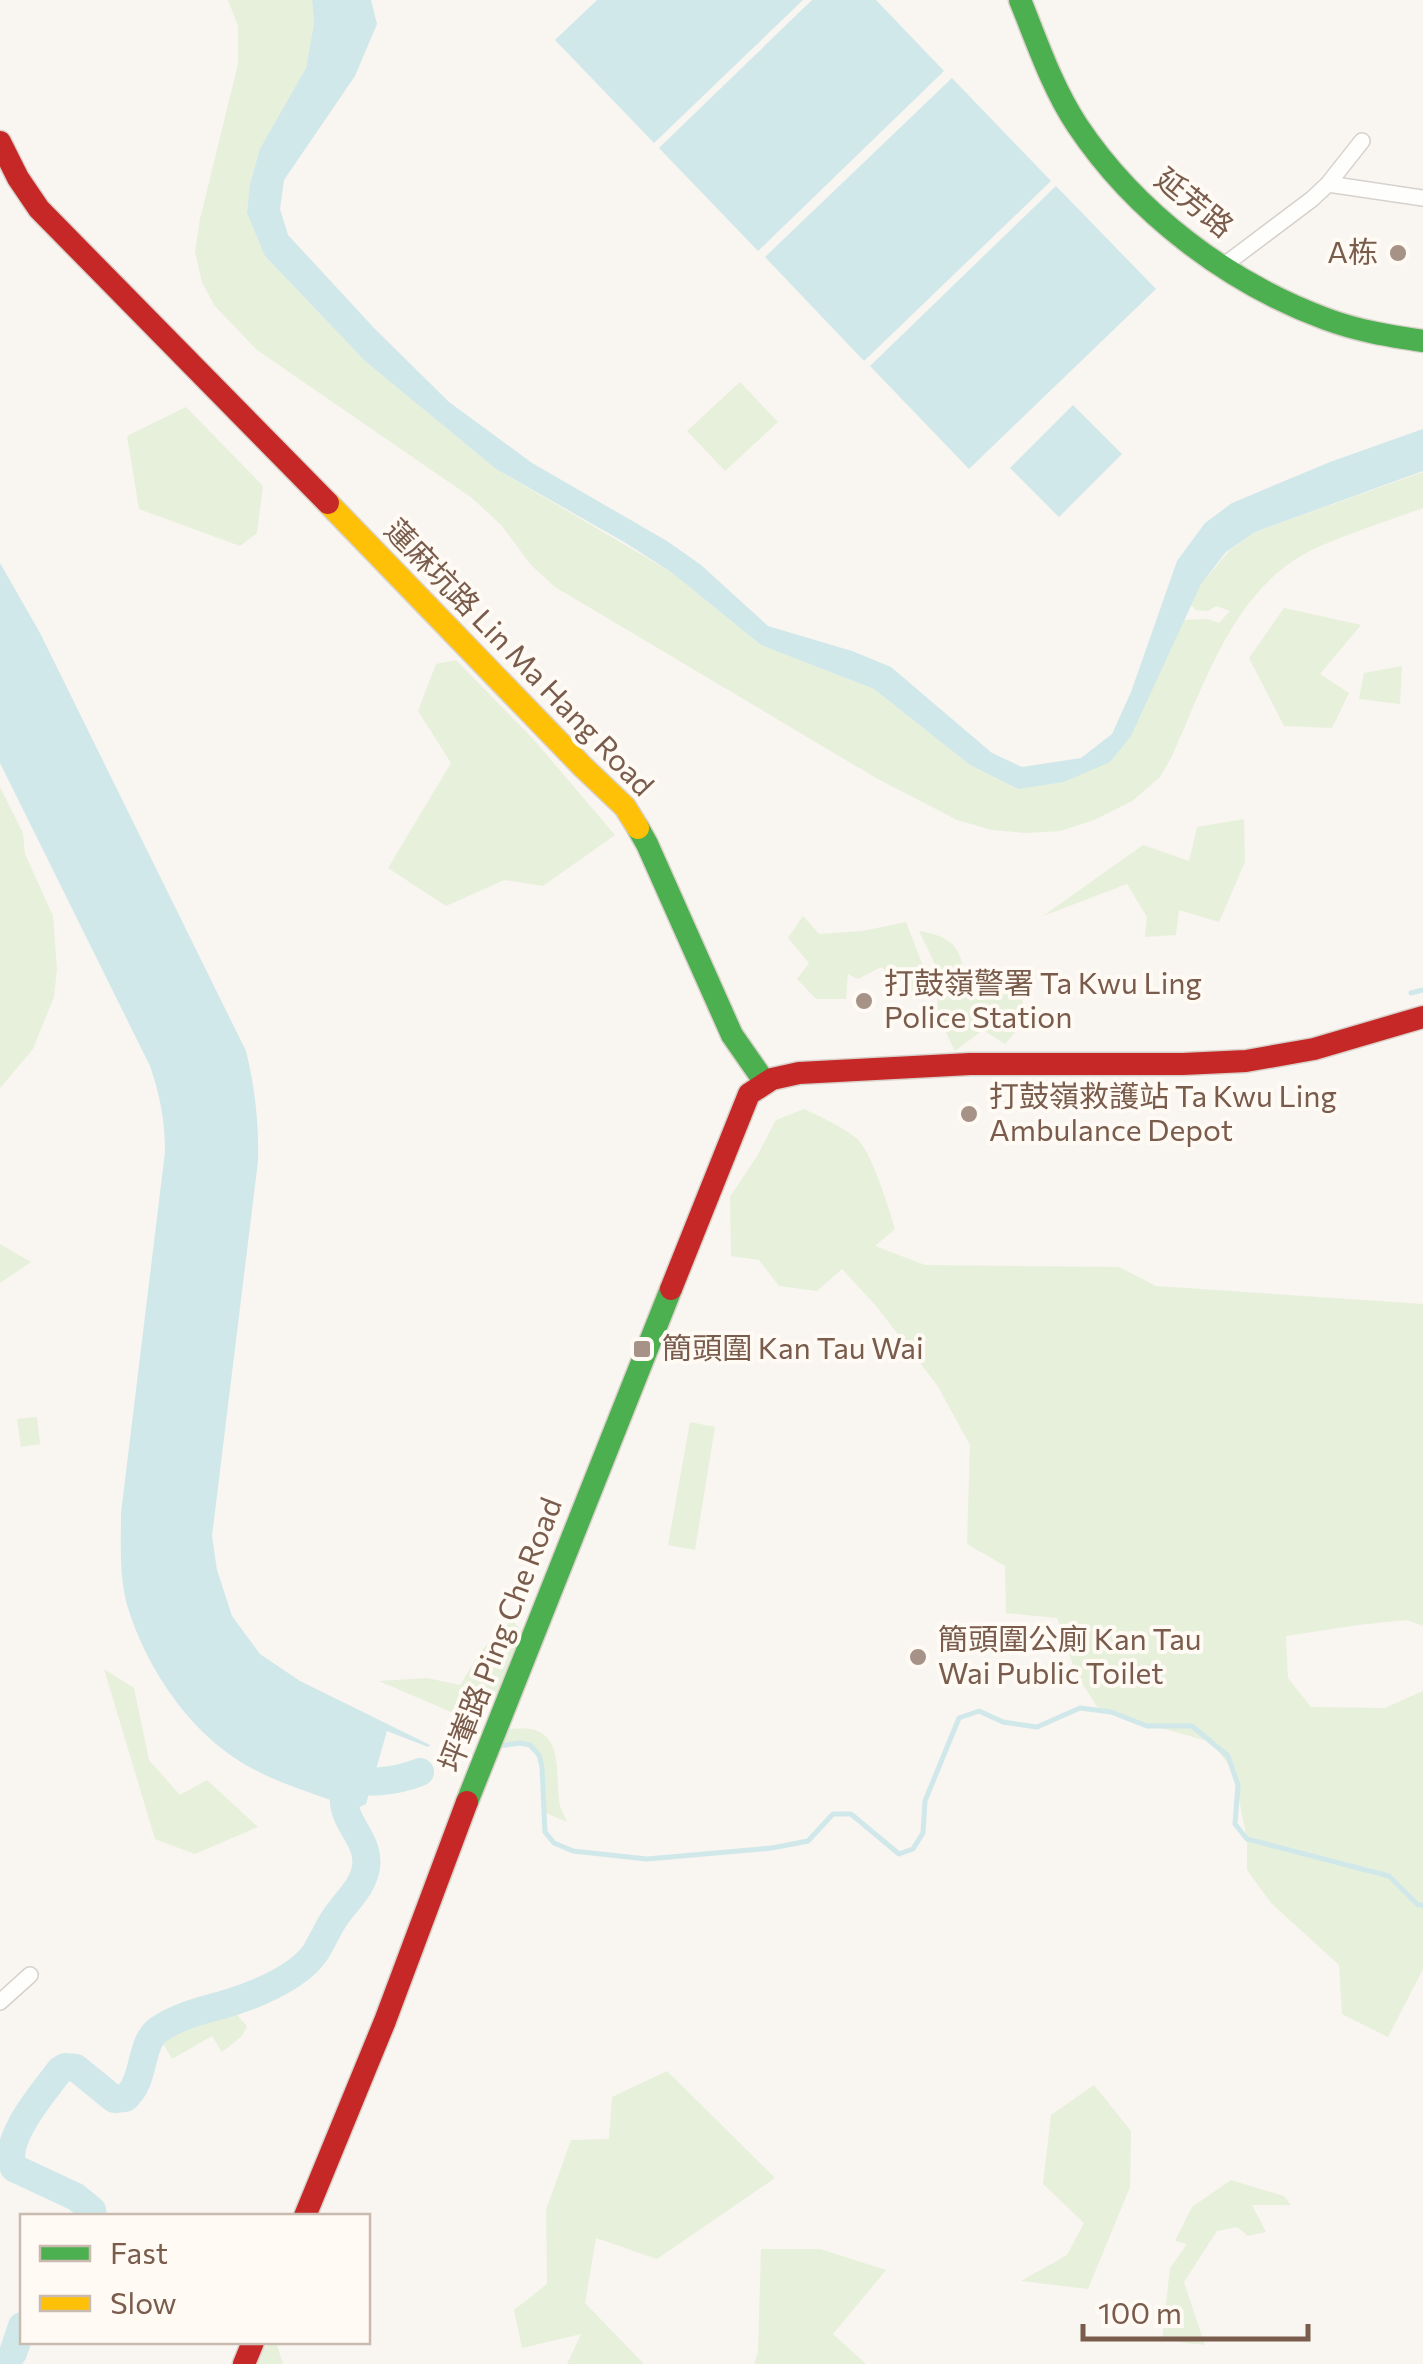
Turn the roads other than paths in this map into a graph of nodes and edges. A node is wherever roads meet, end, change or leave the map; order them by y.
1 (1020, 0) edge
2 (1362, 140) dead end
3 (0, 142) edge
4 (1328, 184) junction
5 (1423, 198) edge
6 (1223, 266) junction
7 (1423, 341) edge
8 (1423, 1017) edge
9 (764, 1080) junction
10 (30, 1975) dead end
11 (0, 2002) edge
12 (306, 2214) edge

1 - 6 street, 延芳路
2 - 4 street
3 - 9 street, 蓮麻坑路 Lin Ma Hang Road
4 - 5 street
4 - 6 street
6 - 7 street, 延芳路
8 - 9 street
9 - 12 street, 坪輋路 Ping Che Road
10 - 11 street

